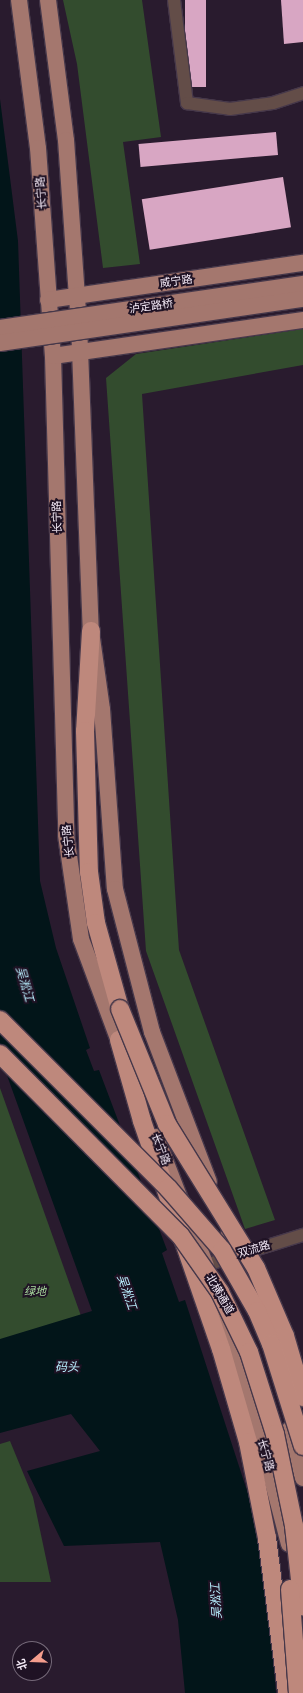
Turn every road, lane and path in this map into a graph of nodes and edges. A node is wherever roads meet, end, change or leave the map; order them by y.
1 (19, 0) edge
2 (48, 0) edge
3 (174, 0) edge
4 (303, 93) edge
5 (303, 263) edge
6 (303, 284) edge
7 (77, 296) junction
8 (303, 299) edge
9 (48, 300) junction
10 (303, 320) edge
11 (0, 328) edge
12 (0, 343) edge
13 (80, 352) junction
14 (53, 356) junction
15 (91, 631) junction
16 (0, 1020) edge
17 (119, 1040) junction
18 (0, 1054) edge
19 (303, 1235) edge
20 (237, 1254) junction
21 (206, 1265) junction
22 (249, 1352) junction
23 (303, 1397) edge
24 (303, 1446) edge
25 (303, 1478) edge
26 (303, 1606) edge
27 (303, 1646) edge
28 (287, 1693) edge
29 (298, 1693) edge

1 - 9 main road, 长宁路
2 - 7 main road
3 - 4 street
5 - 7 main road, 威宁路
6 - 11 main road, 泸定路桥, bridge
7 - 9 main road, 威宁路
7 - 13 main road
8 - 12 main road, 泸定路桥, bridge
9 - 14 main road, 长宁路
10 - 13 main road
13 - 14 main road
13 - 15 main road
14 - 17 main road, 长宁路
15 - 20 main road
15 - 23 highway, bridge
16 - 24 highway, bridge
17 - 21 main road, 长宁路
17 - 28 highway, bridge
18 - 22 highway, 北横通道, bridge
19 - 20 street, 双流路
20 - 21 street, 双流路
20 - 25 main road
21 - 27 main road, 长宁路
22 - 26 highway, 北横通道, bridge
22 - 29 highway, bridge

